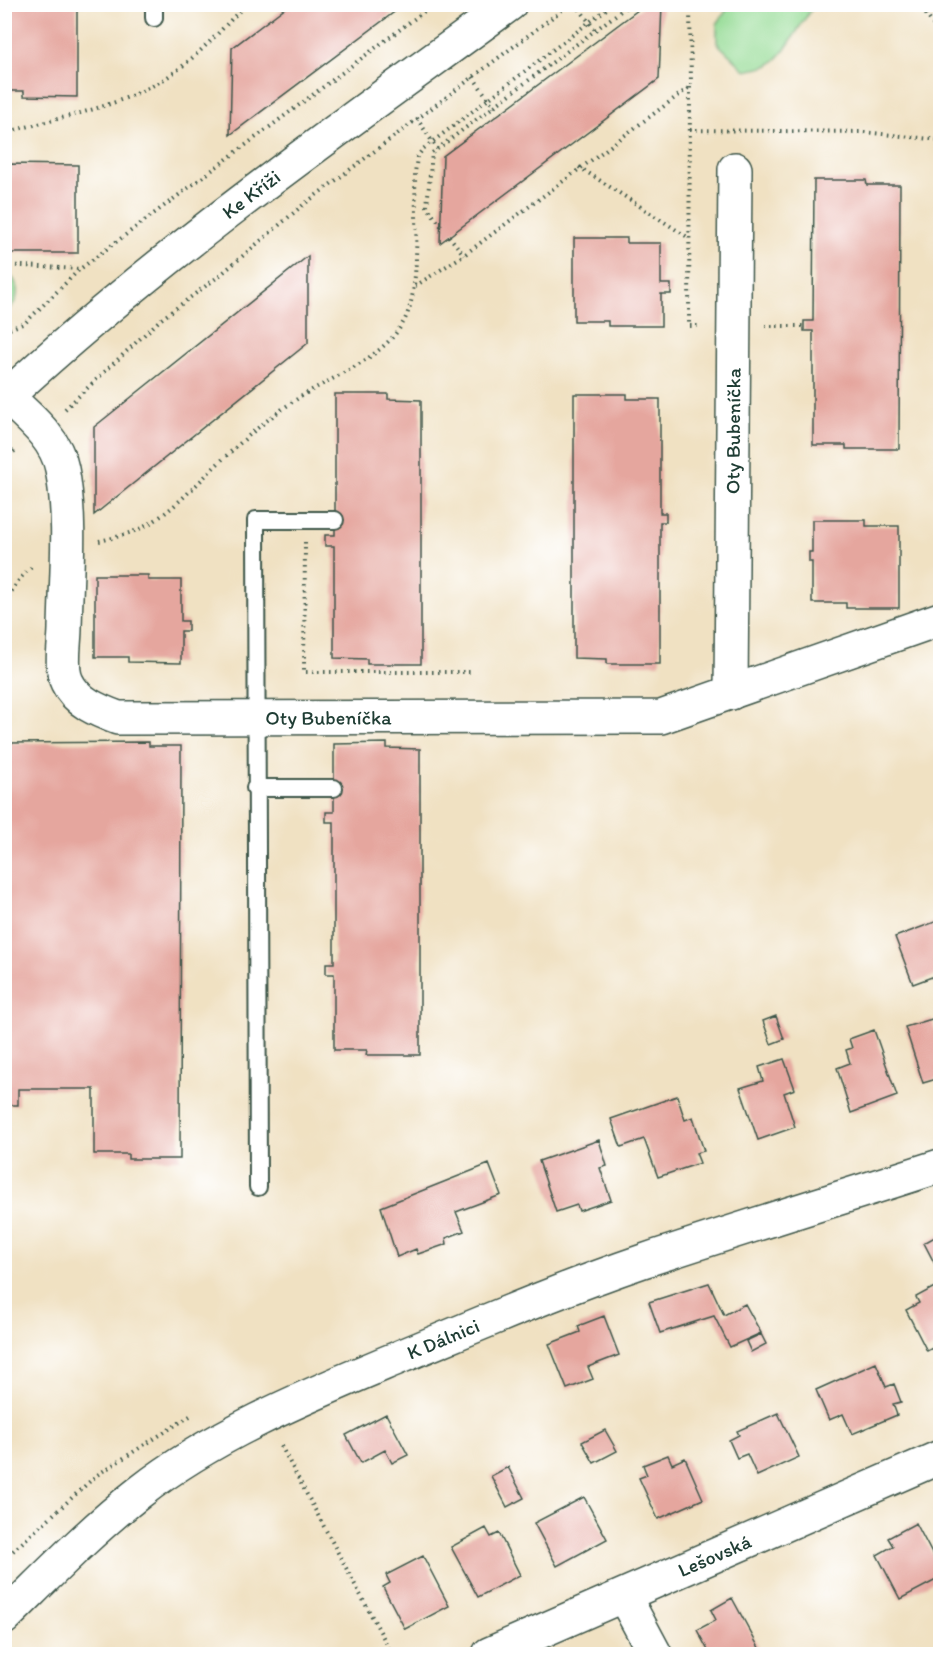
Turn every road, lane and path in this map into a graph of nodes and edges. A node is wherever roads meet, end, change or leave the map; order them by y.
1 (246, 4) edge
2 (434, 4) edge
3 (510, 4) edge
4 (570, 4) edge
5 (576, 4) edge
6 (613, 4) edge
7 (630, 4) edge
8 (690, 4) edge
9 (919, 4) edge
10 (590, 22) junction
11 (595, 30) junction
12 (940, 34) edge
13 (473, 77) junction
14 (487, 98) junction
15 (494, 106) junction
16 (417, 118) junction
17 (690, 130) dead end
18 (4, 133) edge
19 (432, 140) junction
20 (940, 140) edge
21 (437, 149) junction
22 (579, 167) junction
23 (735, 169) dead end
24 (441, 225) dead end
25 (449, 236) dead end
26 (689, 238) dead end
27 (464, 255) junction
28 (4, 266) edge
29 (80, 269) junction
30 (414, 287) junction
31 (4, 331) edge
32 (5, 396) edge
33 (42, 430) junction
34 (335, 520) dead end
35 (256, 541) junction
36 (65, 552) junction
37 (4, 608) edge
38 (940, 619) edge
39 (471, 672) dead end
40 (731, 693) junction
41 (255, 718) junction
42 (255, 788) junction
43 (334, 788) dead end
44 (940, 1166) edge
45 (258, 1187) dead end
46 (260, 1419) junction
47 (940, 1457) edge
48 (624, 1596) junction
49 (4, 1618) edge
50 (392, 1654) edge
51 (489, 1654) edge
52 (655, 1654) edge

1 - 18 path
2 - 29 path
3 - 32 street, Ke Kříži
4 - 13 path
5 - 10 path
6 - 10 path
7 - 11 path
8 - 22 path
9 - 12 path
10 - 11 path
10 - 14 path
11 - 15 path
13 - 14 path
13 - 16 path
14 - 15 path
14 - 19 path
15 - 21 path
16 - 19 path
16 - 33 path
17 - 20 path
19 - 21 path
19 - 30 path
21 - 24 path
22 - 26 path
22 - 27 path
23 - 40 street, Oty Bubeníčka
25 - 27 path
27 - 30 path
28 - 29 path
29 - 31 path
30 - 36 path
32 - 33 street, Oty Bubeníčka
33 - 36 street, Oty Bubeníčka
34 - 35 lane
35 - 39 path
35 - 41 lane
36 - 37 path
36 - 41 street, Oty Bubeníčka
38 - 40 street, Oty Bubeníčka
40 - 41 street, Oty Bubeníčka
41 - 42 lane
42 - 43 lane
42 - 45 lane
44 - 46 street, K Dálnici
46 - 49 street, K Dálnici
46 - 50 path
47 - 48 street, Lešovská
48 - 51 street, Lešovská
48 - 52 street

